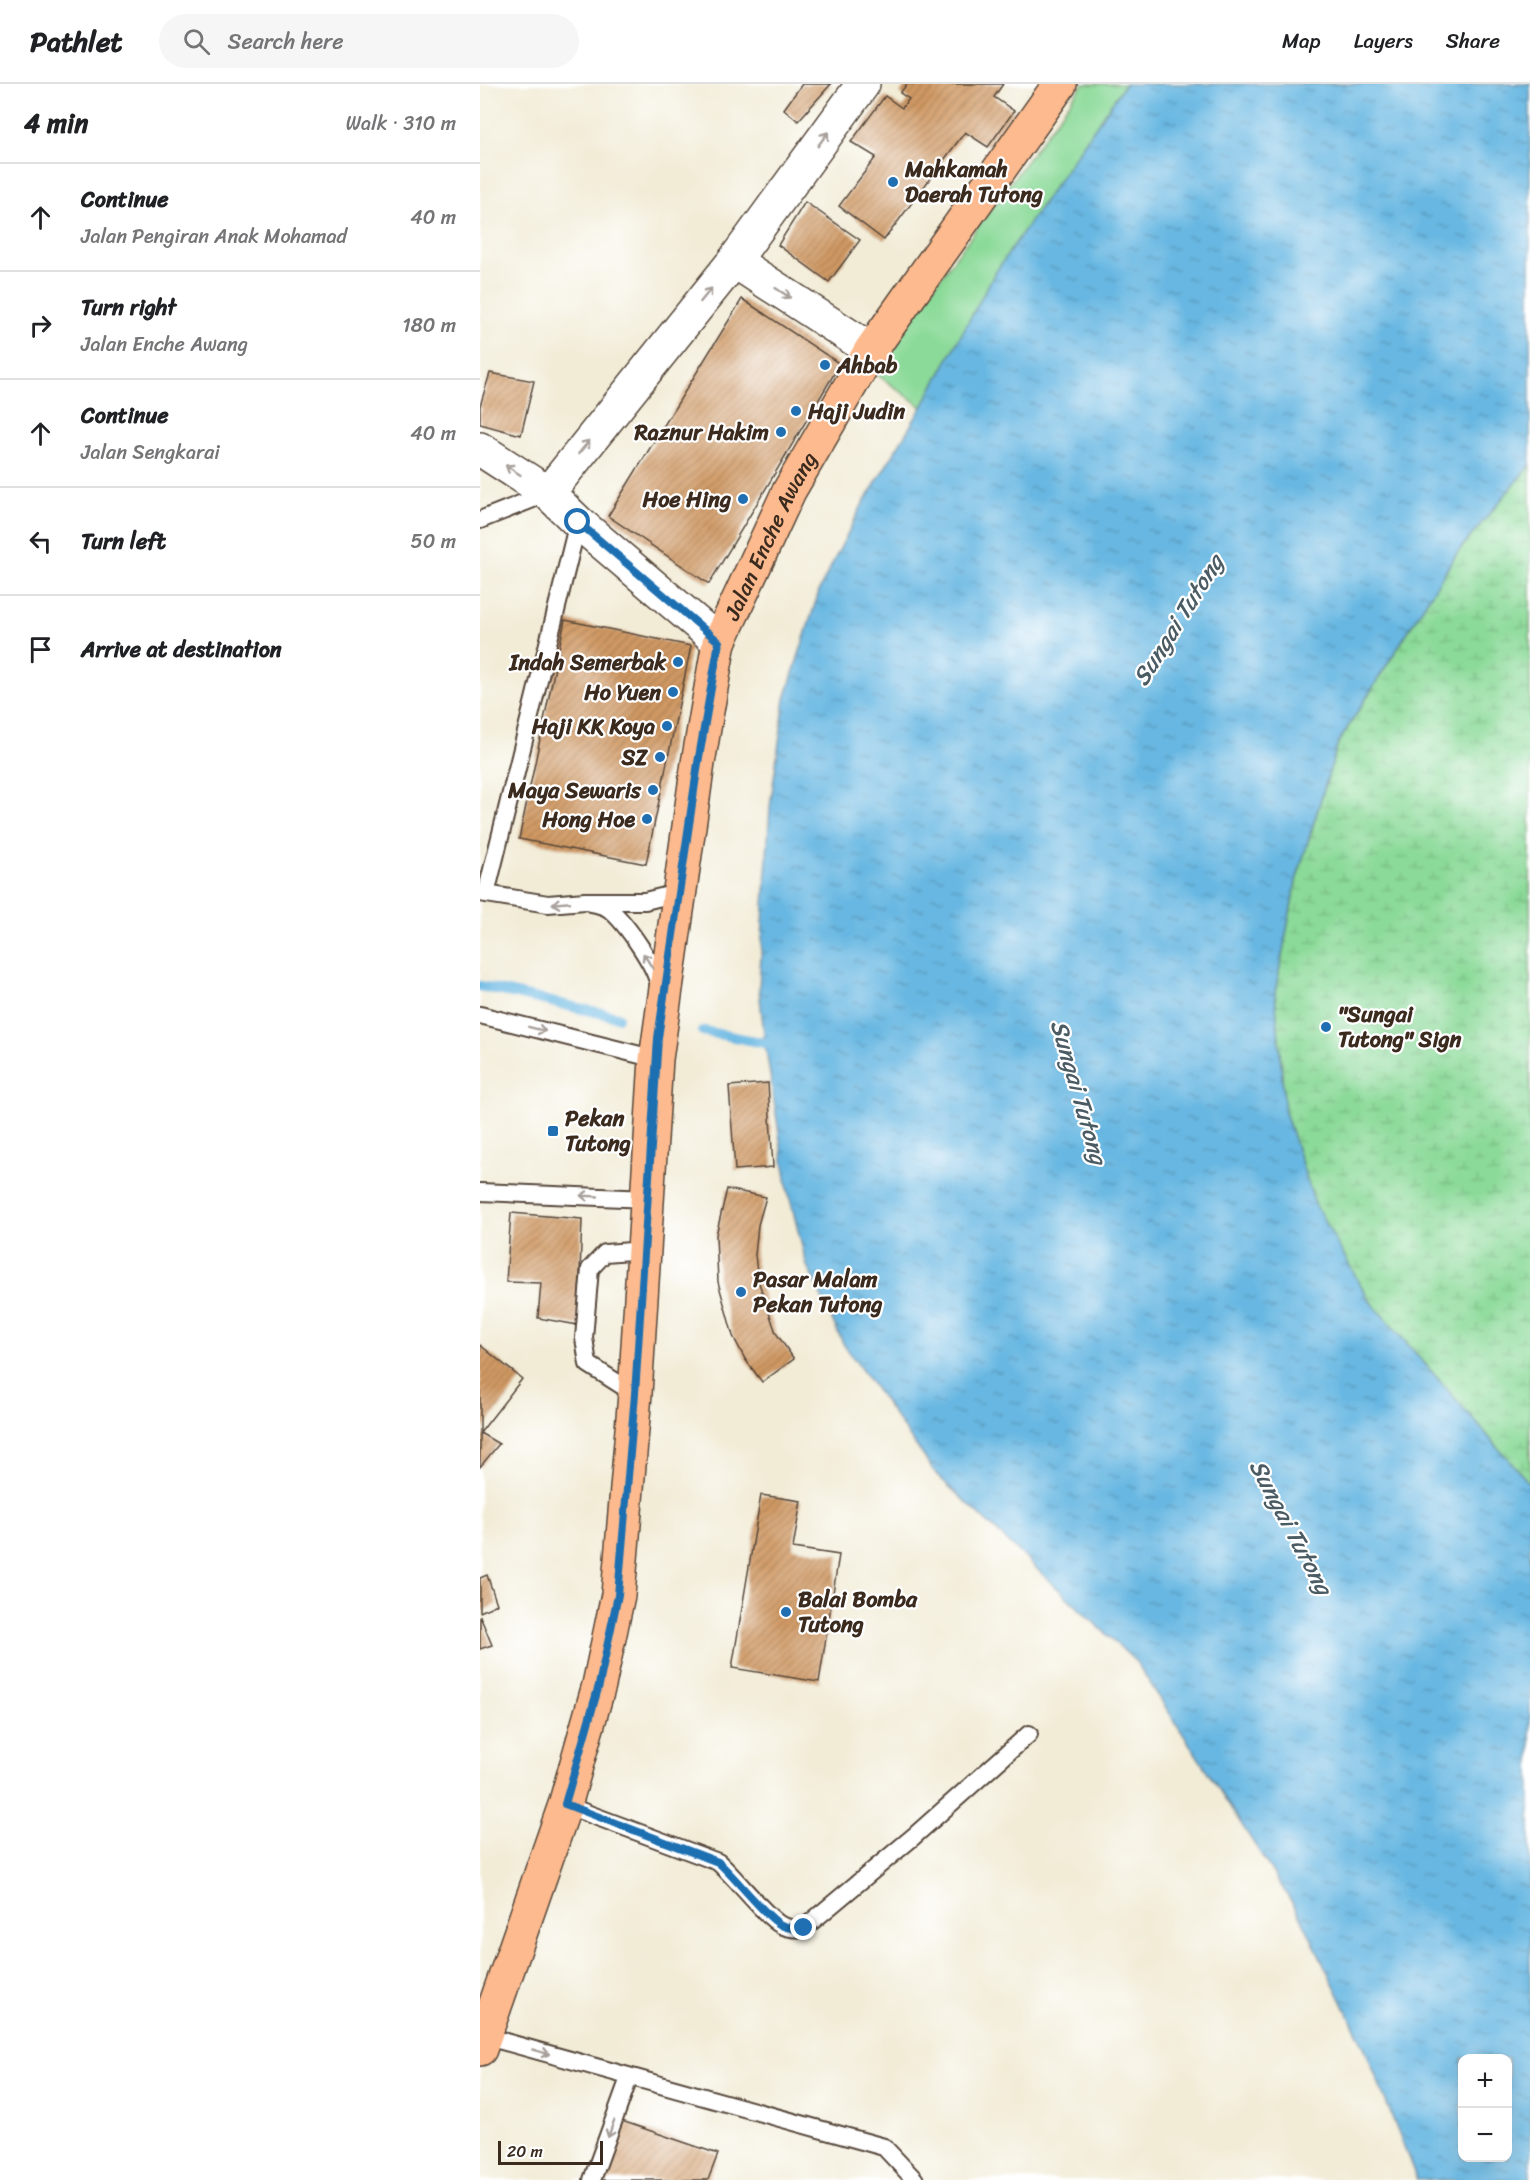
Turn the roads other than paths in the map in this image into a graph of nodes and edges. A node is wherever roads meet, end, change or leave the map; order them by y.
1 (863, 84) edge
2 (1060, 84) edge
3 (734, 261) junction
4 (871, 350) junction
5 (480, 449) edge
6 (548, 493) junction
7 (480, 520) edge
8 (578, 522) junction
9 (719, 642) junction
10 (681, 892) junction
11 (483, 894) edge
12 (585, 901) junction
13 (480, 1015) edge
14 (657, 1048) junction
15 (480, 1192) edge
16 (648, 1199) junction
17 (644, 1251) junction
18 (635, 1394) junction
19 (1029, 1734) dead end
20 (565, 1804) junction
21 (482, 2043) edge
22 (629, 2078) junction
23 (592, 2180) edge
24 (915, 2180) edge

3 -> 1 street
2 - 4 main road, Jalan Enche Awang
3 -> 4 street
6 -> 3 street
4 - 9 main road, Jalan Enche Awang
6 -> 5 street
6 - 7 lane
6 - 8 street
8 - 9 street
8 - 11 lane
9 - 10 main road, Jalan Enche Awang
10 - 12 lane
10 - 14 main road, Jalan Enche Awang
12 -> 11 lane
14 -> 12 lane
13 -> 14 lane
14 - 16 main road, Jalan Enche Awang
16 -> 15 lane
16 - 17 main road, Jalan Enche Awang
17 - 18 main road, Jalan Enche Awang
17 - 18 lane
18 - 20 main road, Jalan Enche Awang
19 - 20 lane
20 - 21 main road, Jalan Enche Awang
21 -> 22 lane
22 -> 23 lane
22 - 24 lane

